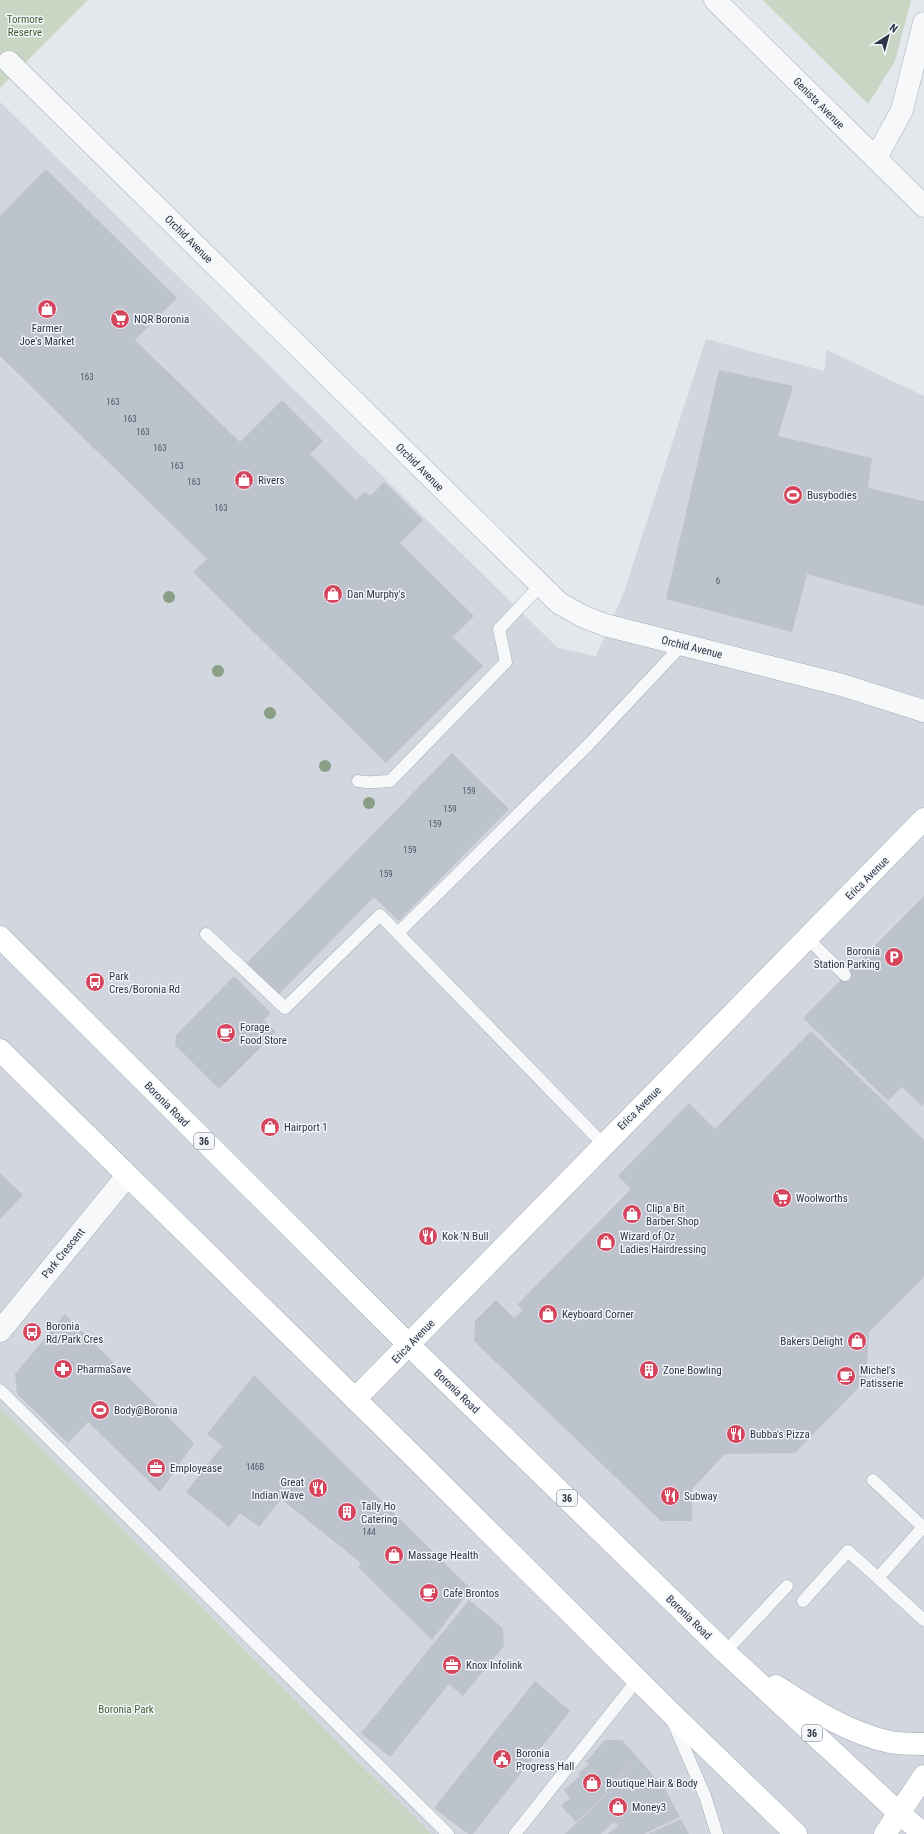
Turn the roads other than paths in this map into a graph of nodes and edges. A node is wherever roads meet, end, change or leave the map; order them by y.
1 (715, 0) edge
2 (924, 23) edge
3 (9, 62) dead end
4 (876, 158) junction
5 (924, 206) edge
6 (540, 586) junction
7 (682, 645) junction
8 (924, 711) edge
9 (358, 782) dead end
10 (924, 819) edge
11 (398, 933) junction
12 (206, 934) dead end
13 (0, 937) edge
14 (807, 938) junction
15 (845, 975) dead end
16 (0, 1050) edge
17 (603, 1144) junction
18 (126, 1176) junction
19 (0, 1332) edge
20 (409, 1345) junction
21 (0, 1390) edge
22 (354, 1399) junction
23 (872, 1480) dead end
24 (924, 1527) edge
25 (878, 1578) junction
26 (786, 1586) dead end
27 (803, 1601) dead end
28 (924, 1620) edge
29 (725, 1652) junction
30 (638, 1679) junction
31 (668, 1710) junction
32 (924, 1744) edge
33 (924, 1776) edge
34 (899, 1813) junction
35 (788, 1830) edge
36 (448, 1834) edge
37 (515, 1834) edge
38 (718, 1834) edge
39 (886, 1834) edge
40 (924, 1834) edge

1 - 4 street, Genista Avenue
2 - 4 street
3 - 6 street, Orchid Avenue
4 - 5 street, Genista Avenue
6 - 7 street, Orchid Avenue
6 - 9 lane
7 - 8 street, Orchid Avenue
7 - 11 lane
10 - 14 main road, Erica Avenue
11 - 12 lane
11 - 17 lane
13 - 20 main road, Boronia Road / 36
14 - 15 lane
14 - 17 main road, Erica Avenue
16 - 18 main road
17 - 20 main road, Erica Avenue
18 - 19 street, Park Crescent
18 - 22 main road
20 - 22 main road, Erica Avenue
20 - 29 main road, Boronia Road / 36
21 - 36 lane
22 - 30 main road
23 - 24 lane
24 - 25 lane
25 - 27 lane
25 - 28 lane
26 - 29 lane
29 - 32 main road
29 - 34 main road, Boronia Road / 36
30 - 31 main road
30 - 37 lane
31 - 35 main road
31 - 38 lane
33 - 34 main road
34 - 39 main road
34 - 40 main road, Boronia Road / 36

